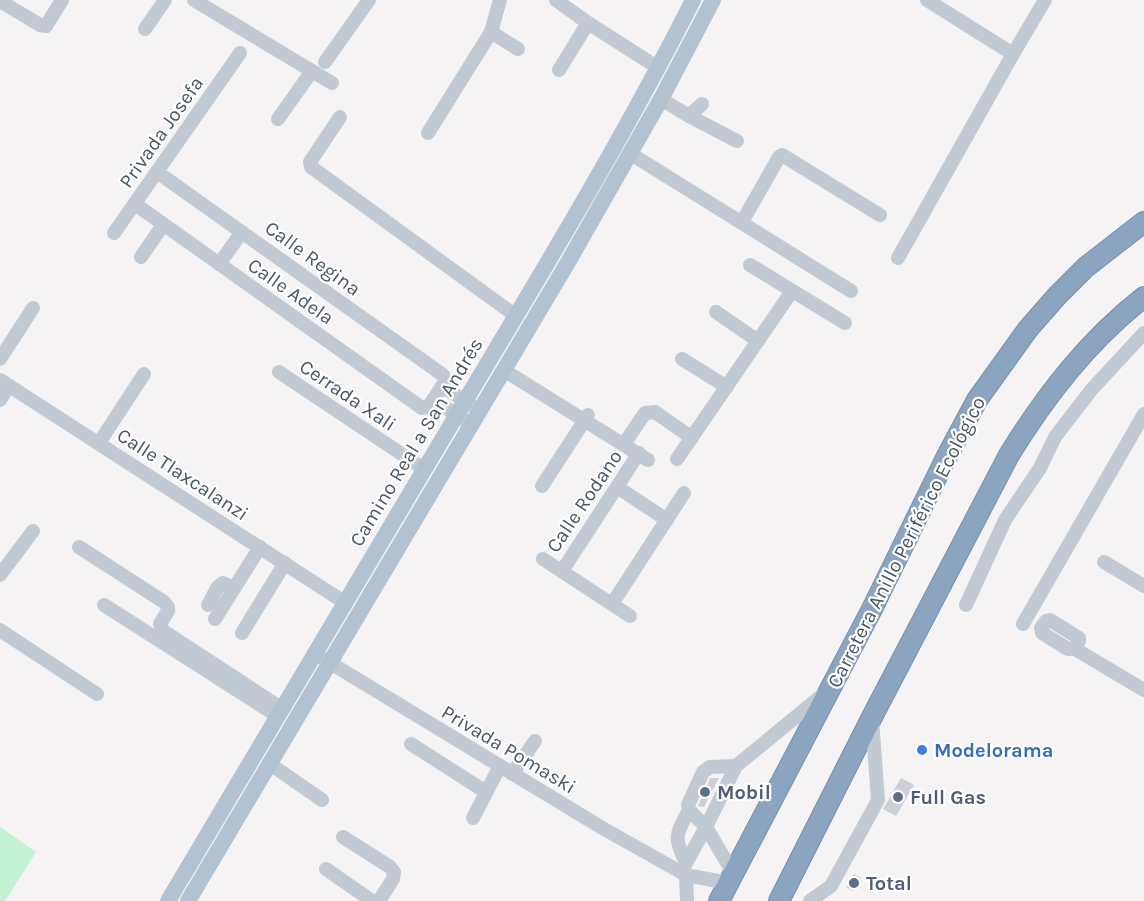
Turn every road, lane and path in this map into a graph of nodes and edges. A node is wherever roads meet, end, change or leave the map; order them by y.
1 (62, 0) edge
2 (165, 0) edge
3 (194, 0) edge
4 (369, 0) edge
5 (500, 0) edge
6 (555, 0) edge
7 (693, 0) edge
8 (714, 0) edge
9 (927, 0) edge
10 (1045, 0) edge
11 (0, 2) edge
12 (588, 23) junction
13 (145, 29) dead end
14 (491, 32) junction
15 (676, 34) junction
16 (692, 42) junction
17 (518, 49) dead end
18 (240, 53) dead end
19 (1013, 54) junction
20 (325, 62) dead end
21 (657, 67) junction
22 (559, 70) dead end
23 (312, 71) junction
24 (332, 83) dead end
25 (661, 99) junction
26 (702, 105) dead end
27 (689, 116) junction
28 (340, 117) dead end
29 (278, 119) dead end
30 (428, 134) dead end
31 (737, 141) dead end
32 (631, 154) junction
33 (157, 172) junction
34 (135, 204) junction
35 (880, 215) dead end
36 (742, 222) junction
37 (1144, 222) edge
38 (164, 225) junction
39 (242, 232) junction
40 (114, 233) dead end
41 (141, 257) dead end
42 (898, 258) dead end
43 (219, 264) junction
44 (750, 265) dead end
45 (792, 291) junction
46 (851, 291) dead end
47 (1144, 297) edge
48 (33, 308) dead end
49 (716, 312) dead end
50 (516, 316) junction
51 (845, 323) dead end
52 (1144, 333) edge
53 (758, 341) junction
54 (0, 359) edge
55 (682, 359) dead end
56 (506, 368) junction
57 (279, 372) dead end
58 (144, 374) dead end
59 (443, 382) junction
60 (4, 383) edge
61 (727, 387) junction
62 (0, 400) edge
63 (429, 404) junction
64 (461, 408) junction
65 (1144, 414) edge
66 (476, 418) junction
67 (586, 418) junction
68 (692, 438) junction
69 (99, 443) junction
70 (624, 444) junction
71 (677, 459) dead end
72 (424, 469) junction
73 (542, 486) dead end
74 (617, 487) junction
75 (684, 493) dead end
76 (667, 520) junction
77 (33, 531) dead end
78 (79, 547) dead end
79 (260, 547) junction
80 (543, 559) dead end
81 (1104, 562) dead end
82 (285, 564) junction
83 (562, 571) junction
84 (0, 575) edge
85 (1144, 586) edge
86 (234, 588) junction
87 (344, 602) junction
88 (612, 604) junction
89 (104, 605) dead end
90 (208, 605) dead end
91 (966, 605) dead end
92 (630, 616) dead end
93 (215, 619) dead end
94 (1023, 624) dead end
95 (0, 630) edge
96 (242, 633) dead end
97 (314, 653) junction
98 (330, 664) junction
99 (1144, 681) edge
100 (829, 690) junction
101 (1144, 690) edge
102 (98, 694) dead end
103 (278, 712) junction
104 (872, 717) junction
105 (535, 741) dead end
106 (411, 744) dead end
107 (270, 764) junction
108 (736, 766) junction
109 (506, 770) junction
110 (241, 776) junction
111 (257, 785) junction
112 (486, 792) junction
113 (322, 800) dead end
114 (689, 810) junction
115 (472, 818) dead end
116 (706, 826) junction
117 (343, 837) dead end
118 (326, 869) dead end
119 (684, 870) junction
120 (731, 878) junction
121 (168, 901) edge
122 (188, 901) edge
123 (372, 901) edge
124 (379, 901) edge
125 (687, 901) edge
126 (719, 901) edge
127 (779, 901) edge
128 (810, 901) edge

1 - 11 street
2 - 13 street
3 - 23 street
4 - 20 street
5 - 14 street
6 - 12 street
7 - 15 main road, Camino Real a San Andrés
8 - 16 main road, Camino Real a San Andrés
9 - 19 street
10 - 19 street
12 - 21 street
12 - 22 street
14 - 17 street
14 - 30 street
15 - 16 main road
15 - 21 main road, Camino Real a San Andrés
16 - 25 main road, Camino Real a San Andrés
18 - 33 street, Privada Josefa
19 - 42 street
21 - 50 main road, Camino Real a San Andrés
23 - 24 street
23 - 29 street
25 - 27 street
25 - 32 main road, Camino Real a San Andrés
26 - 27 street
27 - 31 street
28 - 50 street
32 - 36 street
32 - 56 main road, Camino Real a San Andrés
33 - 34 street, Privada Josefa
33 - 39 street, Calle Regina
34 - 38 street, Calle Adela
34 - 40 street, Privada Josefa
35 - 36 street
36 - 46 street
37 - 100 highway, Carretera Anillo Periférico Ecológico
38 - 41 street
38 - 43 street, Calle Adela
39 - 43 street
39 - 59 street, Calle Regina
43 - 63 street, Calle Adela
44 - 45 street
45 - 51 street
45 - 53 street
47 - 104 highway
48 - 54 street
49 - 53 street
50 - 64 main road, Camino Real a San Andrés
52 - 91 street
53 - 61 street
55 - 61 street
56 - 66 main road, Camino Real a San Andrés
56 - 67 street
57 - 72 street, Cerrada Xali
58 - 69 street
59 - 63 street
59 - 64 street, Calle Regina
60 - 62 street
60 - 69 street, Calle Tlaxcalanzi
61 - 68 street
63 - 64 street, Calle Adela
64 - 66 street
64 - 72 main road, Camino Real a San Andrés
65 - 94 street
66 - 98 main road, Camino Real a San Andrés
67 - 70 street
67 - 73 street
68 - 70 street
68 - 71 street
69 - 79 street, Calle Tlaxcalanzi
70 - 74 street, Calle Rodano
72 - 87 main road, Camino Real a San Andrés
74 - 76 street
74 - 83 street, Calle Rodano
75 - 76 street
76 - 88 street
77 - 84 street
78 - 103 street
79 - 82 street, Calle Tlaxcalanzi
79 - 86 street
80 - 83 street
81 - 85 street
82 - 87 street, Calle Tlaxcalanzi
82 - 96 street
83 - 88 street
86 - 90 street
86 - 93 street
87 - 97 main road, Camino Real a San Andrés
88 - 92 street
89 - 103 street
95 - 102 street
97 - 98 street, Privada Pomaski
97 - 103 main road, Camino Real a San Andrés
98 - 107 main road, Camino Real a San Andrés
98 - 109 street, Privada Pomaski
99 - 101 street
100 - 108 street
100 - 120 highway, Carretera Anillo Periférico Ecológico
103 - 110 main road, Camino Real a San Andrés
104 - 127 highway
104 - 128 street
105 - 109 street
106 - 112 street
107 - 111 main road, Camino Real a San Andrés
107 - 113 street
108 - 114 street
108 - 116 street
109 - 112 street
109 - 119 street, Privada Pomaski
110 - 111 main road
110 - 121 main road, Camino Real a San Andrés
111 - 122 main road, Camino Real a San Andrés
112 - 115 street
114 - 116 street
114 - 119 street
116 - 119 street
116 - 120 street
117 - 124 street
118 - 123 street
119 - 120 street, Privada Pomaski
119 - 125 street
120 - 126 highway, Carretera Anillo Periférico Ecológico

